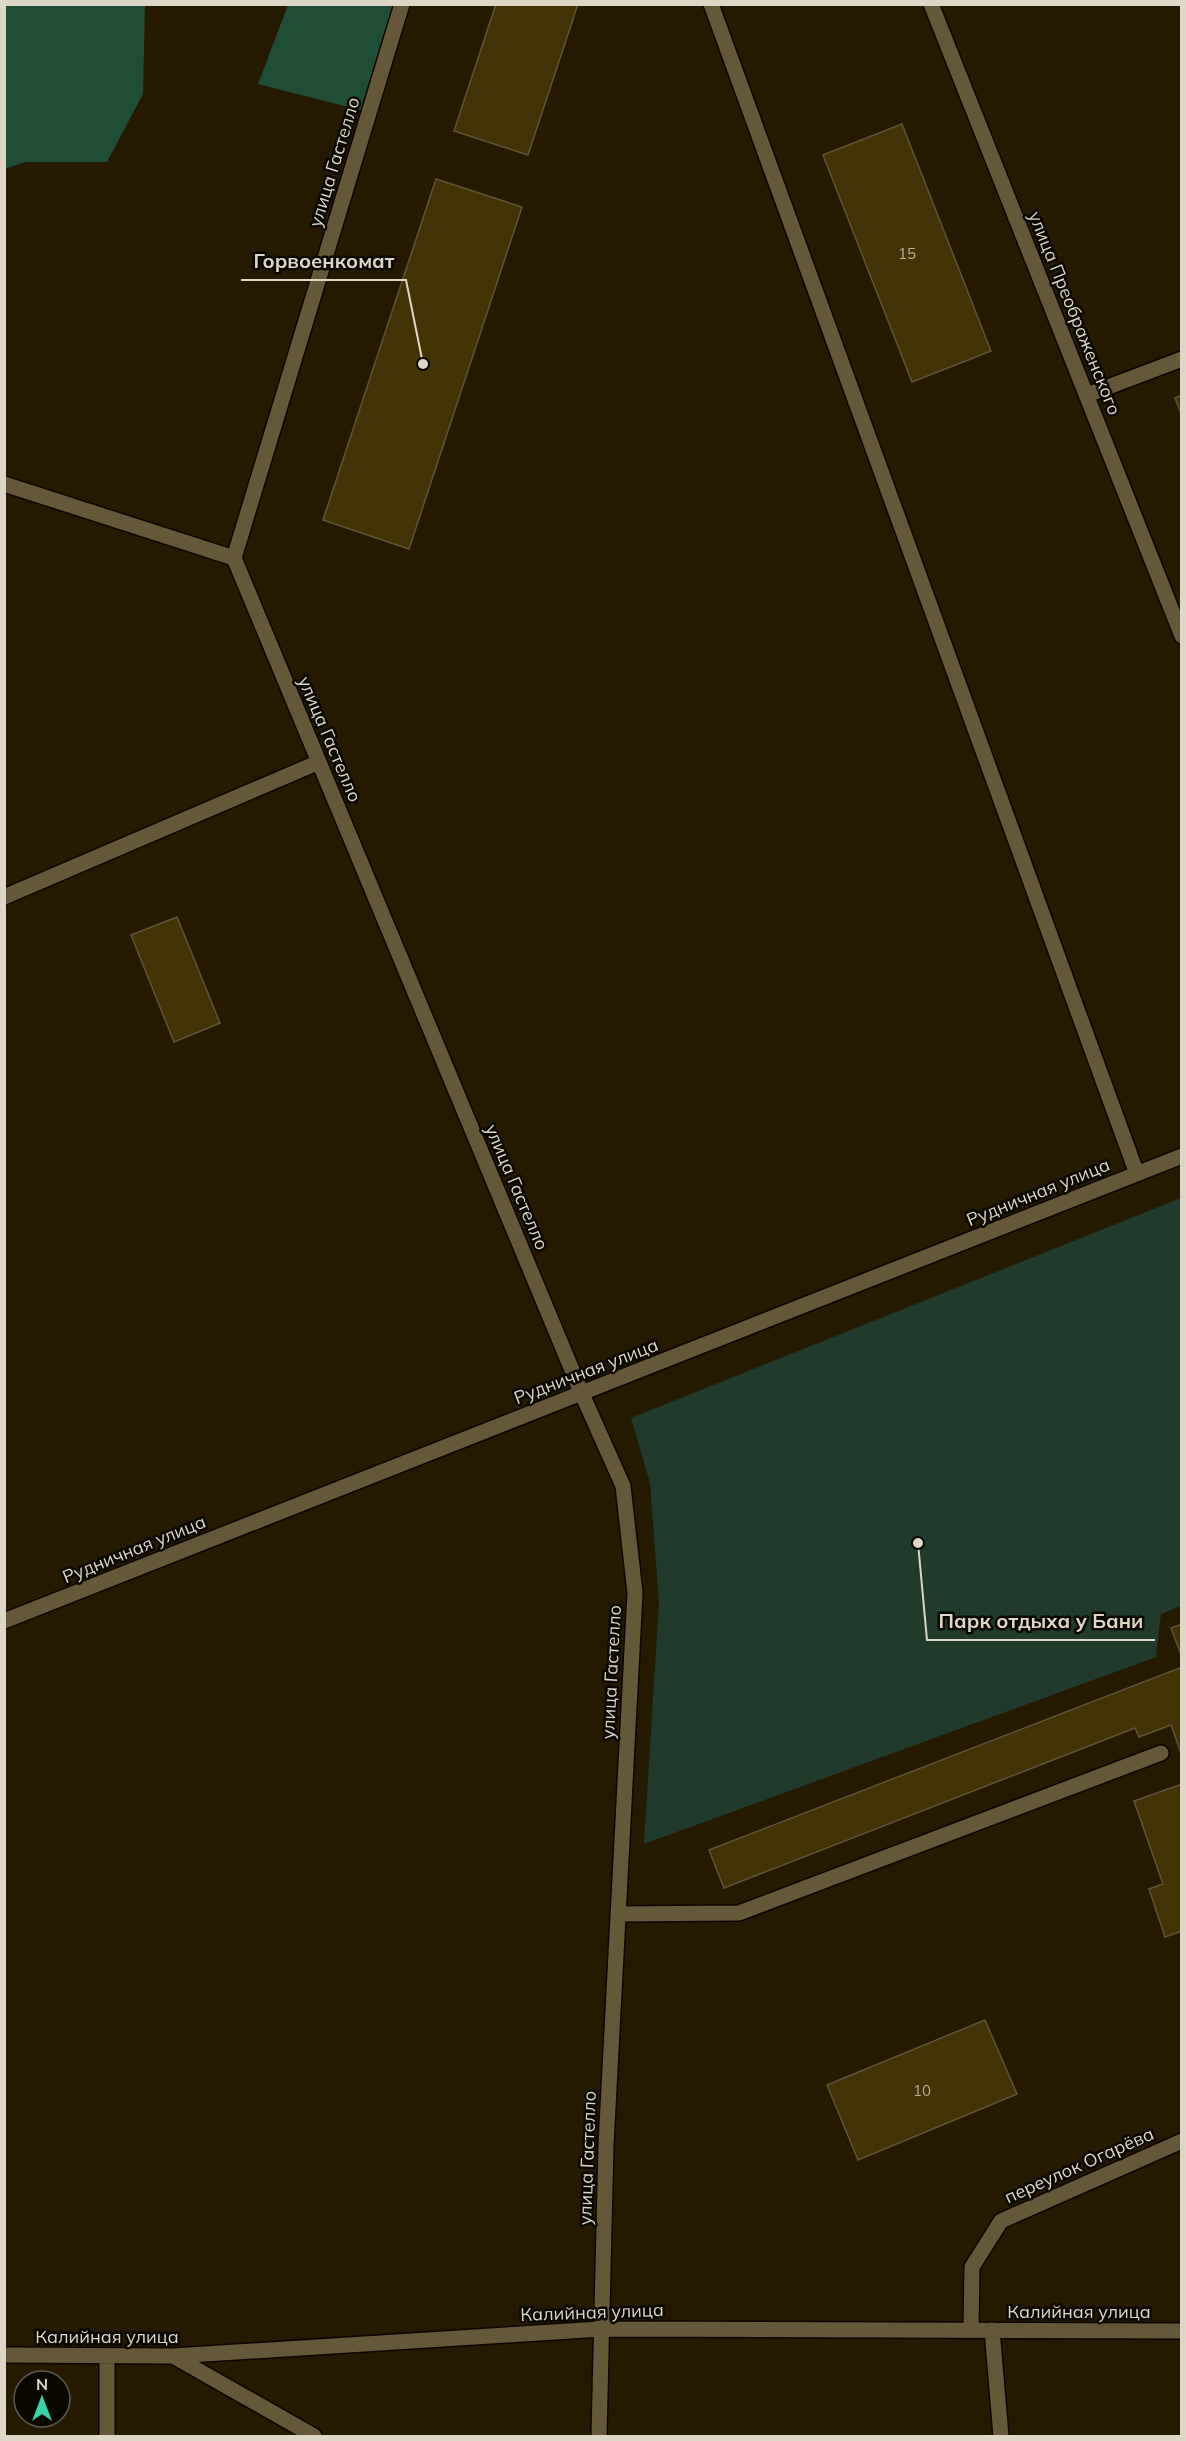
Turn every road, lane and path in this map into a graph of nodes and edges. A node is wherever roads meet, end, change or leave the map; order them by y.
1 (402, 4) edge
2 (711, 4) edge
3 (931, 4) edge
4 (1182, 359) edge
5 (1087, 395) junction
6 (4, 484) edge
7 (234, 558) junction
8 (1175, 599) edge
9 (1182, 636) edge
10 (319, 762) junction
11 (4, 897) edge
12 (1182, 1156) edge
13 (1137, 1174) junction
14 (582, 1394) junction
15 (4, 1622) edge
16 (1161, 1753) dead end
17 (618, 1914) junction
18 (1182, 2141) edge
19 (601, 2329) junction
20 (971, 2330) junction
21 (992, 2330) junction
22 (1182, 2331) edge
23 (4, 2355) edge
24 (107, 2356) junction
25 (173, 2356) junction
26 (107, 2436) edge
27 (314, 2436) edge
28 (599, 2436) edge
29 (1001, 2436) edge

1 - 7 street, улица Гастелло
2 - 13 street
3 - 5 street, улица Преображенского
4 - 5 street
5 - 8 street, улица Преображенского
6 - 7 street
7 - 10 street, улица Гастелло
8 - 9 street, улица Преображенского
10 - 11 street
10 - 14 street, улица Гастелло
12 - 13 street, Рудничная улица
13 - 14 street, Рудничная улица
14 - 15 street, Рудничная улица
14 - 17 street, улица Гастелло
16 - 17 street
17 - 19 street, улица Гастелло
18 - 20 street, переулок Огарёва
19 - 20 street, Калийная улица
19 - 25 street, Калийная улица
19 - 28 street, улица Гастелло
20 - 21 street, Калийная улица
21 - 22 street, Калийная улица
21 - 29 street
23 - 24 street, Калийная улица
24 - 25 street, Калийная улица
24 - 26 street
25 - 27 street

